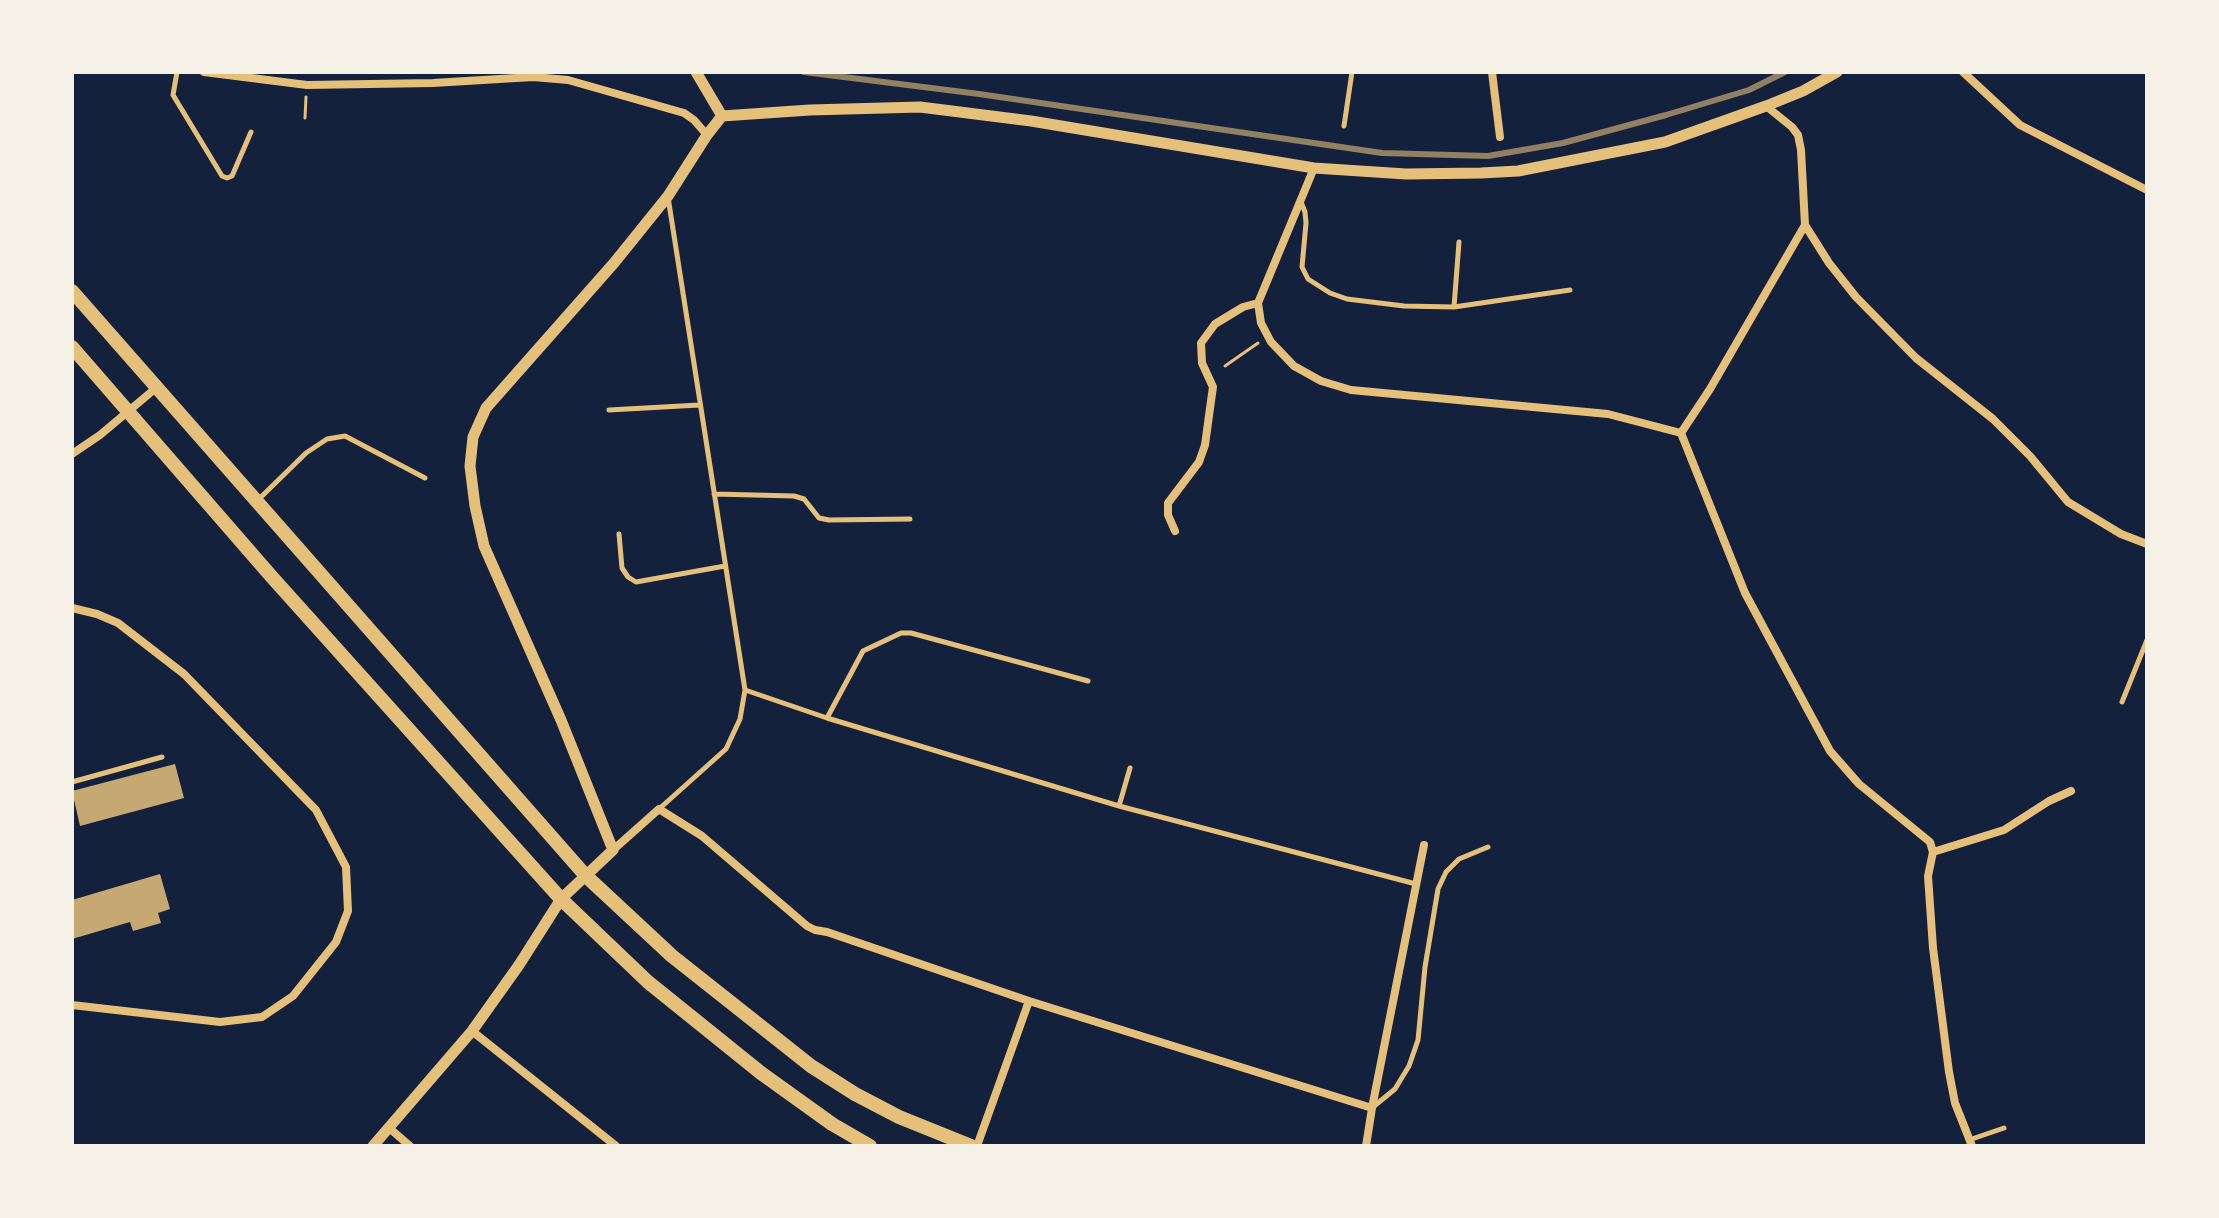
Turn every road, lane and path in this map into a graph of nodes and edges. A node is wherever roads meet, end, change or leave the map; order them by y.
1 (177, 72) edge
2 (204, 72) edge
3 (696, 72) edge
4 (1352, 72) edge
5 (1492, 72) edge
6 (1837, 72) edge
7 (1963, 72) edge
8 (307, 85) junction
9 (1766, 106) junction
10 (722, 116) junction
11 (305, 118) dead end
12 (1344, 126) dead end
13 (251, 132) dead end
14 (707, 135) junction
15 (1500, 137) dead end
16 (1314, 168) junction
17 (2147, 190) edge
18 (668, 196) junction
19 (1300, 201) junction
20 (1805, 225) junction
21 (1459, 242) dead end
22 (1570, 290) dead end
23 (72, 291) edge
24 (1258, 303) junction
25 (1454, 307) junction
26 (1267, 336) junction
27 (72, 347) edge
28 (1225, 366) dead end
29 (156, 388) junction
30 (699, 405) junction
31 (609, 410) dead end
32 (127, 412) junction
33 (1681, 433) junction
34 (72, 454) edge
35 (425, 478) dead end
36 (714, 494) junction
37 (256, 503) junction
38 (910, 519) dead end
39 (1175, 531) dead end
40 (619, 534) dead end
41 (2147, 544) edge
42 (725, 566) junction
43 (72, 608) edge
44 (2147, 640) edge
45 (1088, 681) dead end
46 (745, 690) junction
47 (2122, 702) dead end
48 (827, 718) junction
49 (162, 757) dead end
50 (1130, 768) dead end
51 (72, 782) edge
52 (2071, 791) dead end
53 (1119, 806) junction
54 (659, 809) junction
55 (1424, 845) dead end
56 (1488, 847) dead end
57 (613, 850) junction
58 (1933, 852) junction
59 (586, 876) junction
60 (1416, 884) junction
61 (561, 899) junction
62 (1029, 1001) junction
63 (72, 1005) edge
64 (472, 1031) junction
65 (1372, 1108) junction
66 (388, 1127) junction
67 (2004, 1128) dead end
68 (1970, 1143) edge
69 (373, 1146) edge
70 (410, 1146) edge
71 (616, 1146) edge
72 (870, 1146) edge
73 (974, 1146) edge
74 (1366, 1146) edge

1 - 13 lane
2 - 8 street
3 - 10 street
4 - 12 lane
5 - 15 street
6 - 9 street
7 - 17 street
8 - 11 path
8 - 14 street
9 - 16 street
9 - 20 street
10 - 14 street
10 - 16 street
14 - 18 street
16 - 19 street
18 - 30 lane
18 - 57 street
19 - 24 street
19 - 25 lane
20 - 33 street
20 - 41 street
21 - 25 lane
22 - 25 lane
23 - 29 main road
24 - 26 street
24 - 39 street
26 - 28 path
26 - 33 street
27 - 32 main road
29 - 32 street
29 - 37 main road
30 - 31 lane
30 - 36 lane
32 - 34 street
32 - 61 main road
33 - 58 street
35 - 37 lane
36 - 38 lane
36 - 42 lane
37 - 59 main road
40 - 42 lane
42 - 46 lane
43 - 63 street
44 - 47 lane
45 - 48 lane
46 - 48 lane
46 - 54 lane
48 - 53 lane
49 - 51 lane
50 - 53 lane
52 - 58 street
53 - 60 lane
54 - 57 street
54 - 62 street
55 - 60 street
56 - 65 lane
57 - 59 street
58 - 68 street
59 - 61 street
59 - 73 main road
60 - 65 street
61 - 64 street
61 - 72 main road
62 - 65 street
62 - 73 street
64 - 66 street
64 - 71 street
65 - 74 street
66 - 69 street
66 - 70 street
67 - 68 lane

